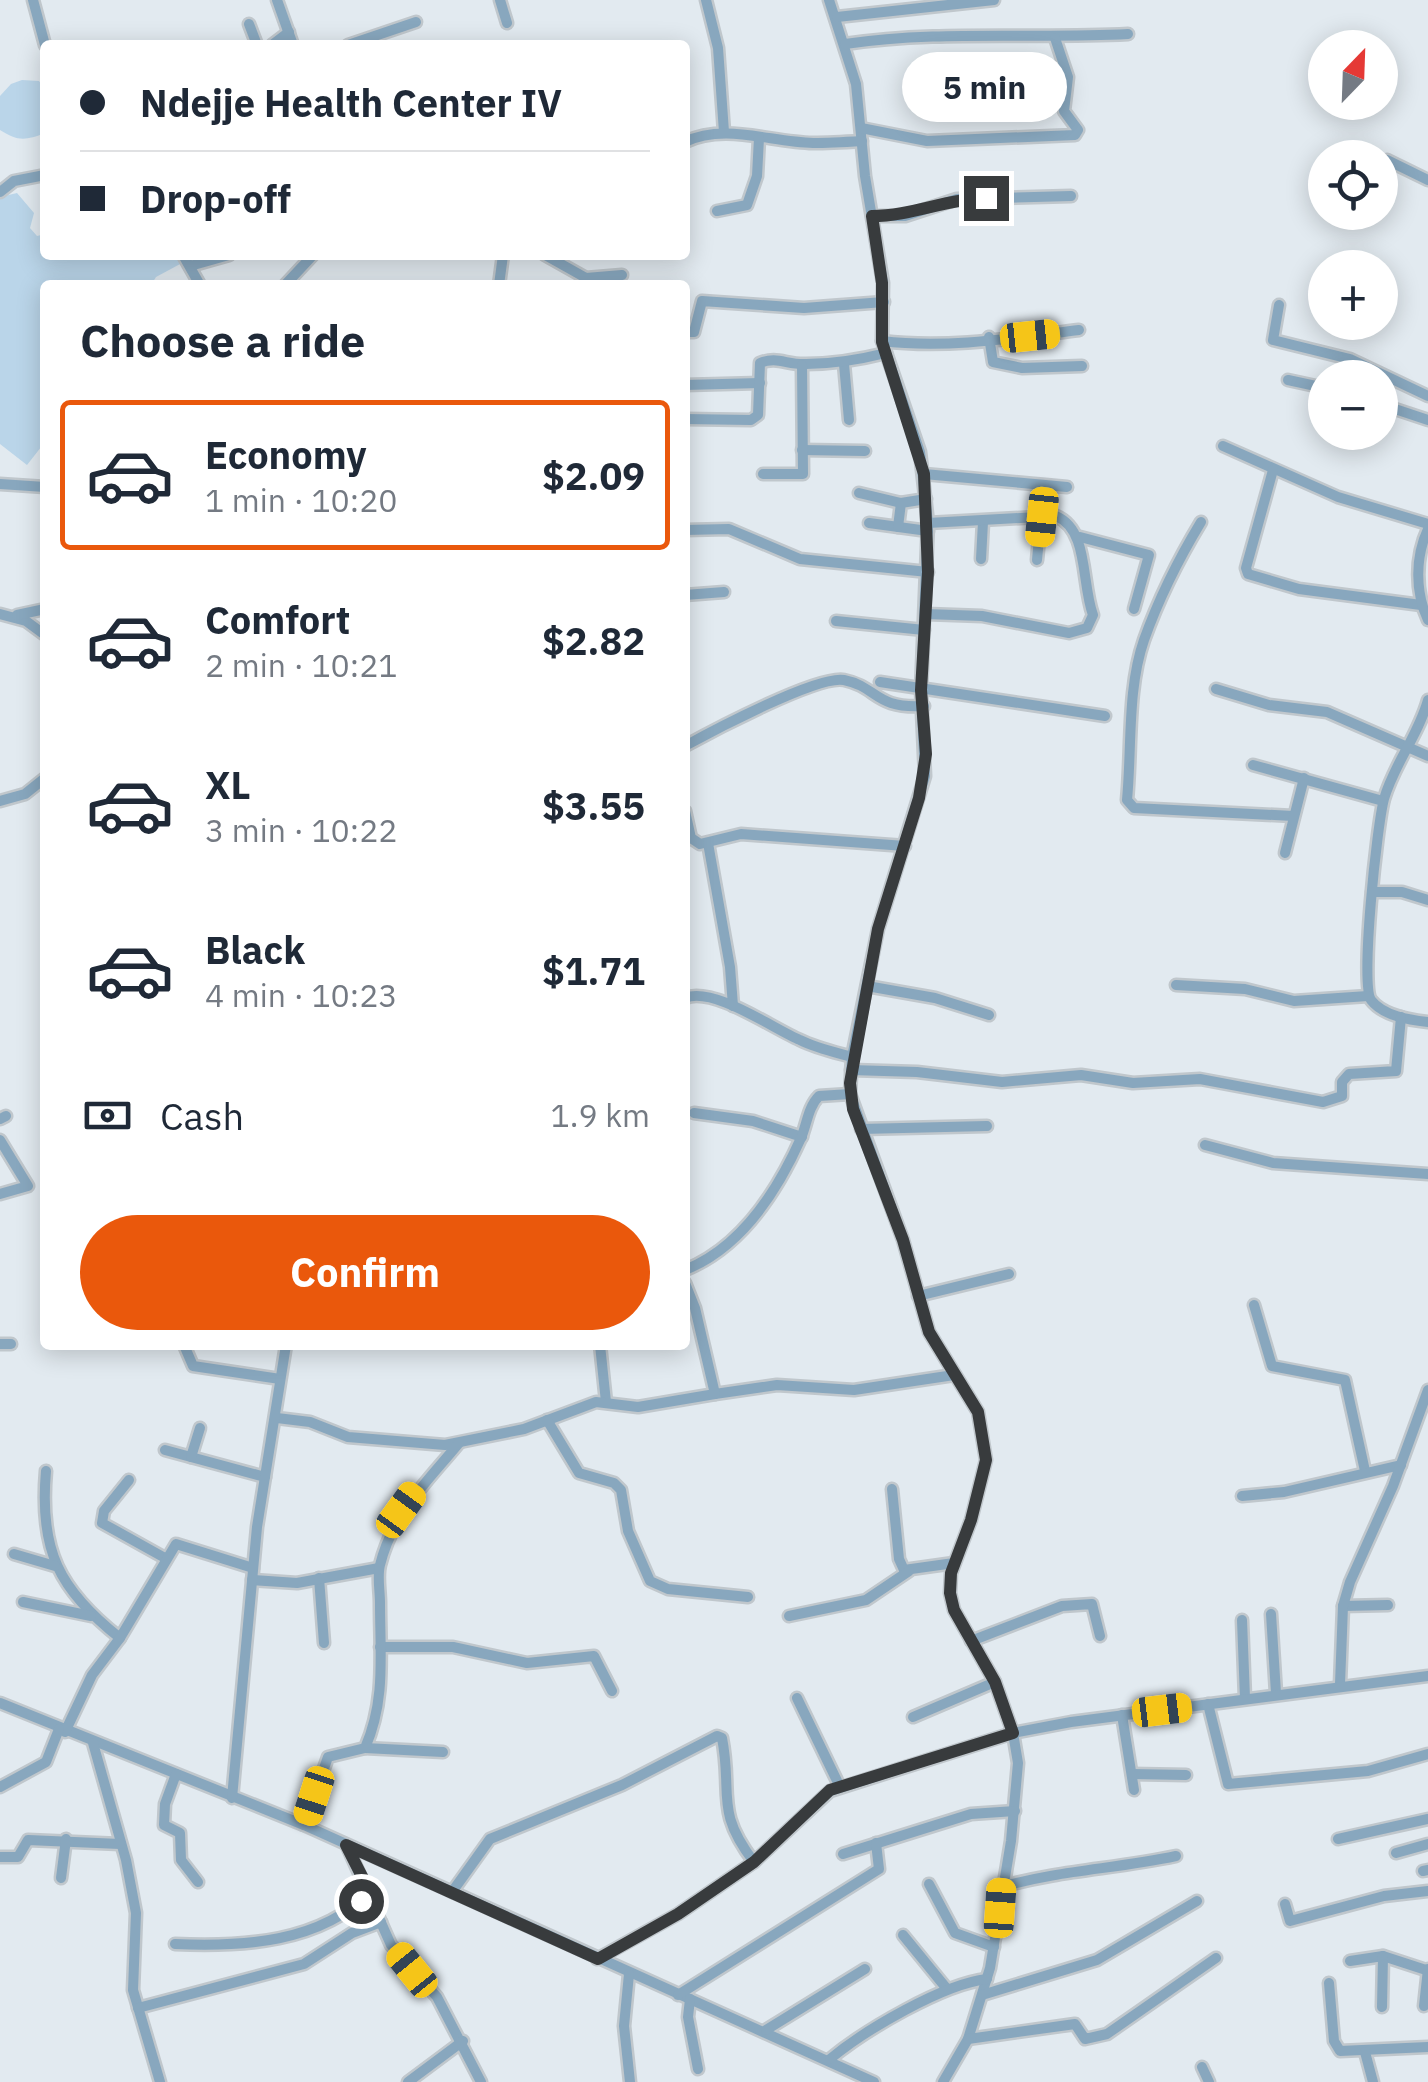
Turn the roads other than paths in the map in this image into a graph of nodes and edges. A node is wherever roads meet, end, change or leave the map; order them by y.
1 (33, 0) edge
2 (277, 0) edge
3 (500, 0) edge
4 (706, 0) edge
5 (828, 0) edge
6 (994, 0) edge
7 (837, 17) junction
8 (416, 22) dead end
9 (507, 22) dead end
10 (249, 24) dead end
11 (289, 32) junction
12 (1128, 34) dead end
13 (1055, 38) junction
14 (44, 40) edge
15 (255, 40) edge
16 (279, 40) edge
17 (291, 40) edge
18 (363, 40) edge
19 (845, 44) junction
20 (861, 128) junction
21 (724, 132) junction
22 (759, 138) junction
23 (690, 139) edge
24 (862, 141) junction
25 (1398, 165) edge
26 (40, 176) edge
27 (1428, 180) edge
28 (0, 192) edge
29 (1071, 196) dead end
30 (718, 211) dead end
31 (872, 216) junction
32 (186, 260) edge
33 (211, 260) edge
34 (308, 260) edge
35 (190, 266) junction
36 (622, 275) dead end
37 (197, 280) edge
38 (290, 280) edge
39 (586, 280) edge
40 (884, 302) junction
41 (1278, 305) dead end
42 (1079, 330) dead end
43 (690, 332) edge
44 (989, 337) junction
45 (884, 347) junction
46 (844, 364) junction
47 (802, 365) junction
48 (1082, 366) dead end
49 (1288, 380) dead end
50 (760, 383) junction
51 (690, 384) edge
52 (1308, 384) edge
53 (1428, 396) edge
54 (1398, 410) edge
55 (690, 419) edge
56 (850, 420) dead end
57 (1428, 420) edge
58 (1223, 446) dead end
59 (802, 450) junction
60 (865, 451) dead end
61 (1272, 470) junction
62 (763, 474) dead end
63 (924, 474) junction
64 (0, 484) edge
65 (40, 488) edge
66 (1067, 488) dead end
67 (859, 492) dead end
68 (926, 498) junction
69 (901, 503) junction
70 (1042, 517) junction
71 (983, 522) junction
72 (1201, 522) dead end
73 (869, 523) dead end
74 (898, 526) junction
75 (928, 527) junction
76 (1428, 527) edge
77 (690, 530) edge
78 (1080, 538) junction
79 (980, 559) dead end
80 (1037, 560) dead end
81 (928, 572) junction
82 (724, 592) dead end
83 (690, 595) edge
84 (1421, 604) junction
85 (1134, 609) dead end
86 (40, 610) edge
87 (0, 614) edge
88 (926, 614) junction
89 (14, 615) junction
90 (1428, 620) edge
91 (836, 622) dead end
92 (924, 630) junction
93 (40, 632) edge
94 (880, 682) dead end
95 (1216, 689) dead end
96 (921, 690) junction
97 (1428, 700) edge
98 (924, 706) junction
99 (1105, 716) dead end
100 (1426, 718) edge
101 (690, 744) edge
102 (1408, 750) junction
103 (1428, 756) edge
104 (1253, 765) dead end
105 (1304, 778) junction
106 (40, 782) edge
107 (0, 801) edge
108 (1383, 801) junction
109 (1292, 816) junction
110 (690, 838) edge
111 (708, 843) junction
112 (905, 846) junction
113 (1285, 853) dead end
114 (1372, 892) junction
115 (1428, 900) edge
116 (1176, 985) dead end
117 (867, 986) junction
118 (1368, 996) junction
119 (690, 997) edge
120 (733, 1006) junction
121 (989, 1015) dead end
122 (1401, 1017) junction
123 (1428, 1022) edge
124 (852, 1057) junction
125 (851, 1070) junction
126 (850, 1094) junction
127 (694, 1113) dead end
128 (987, 1126) dead end
129 (861, 1130) junction
130 (802, 1137) junction
131 (0, 1140) edge
132 (1205, 1145) dead end
133 (1428, 1174) edge
134 (0, 1194) edge
135 (690, 1268) edge
136 (1008, 1274) dead end
137 (690, 1295) edge
138 (918, 1296) junction
139 (1254, 1305) dead end
140 (186, 1350) edge
141 (285, 1350) edge
142 (601, 1350) edge
143 (954, 1375) junction
144 (280, 1380) junction
145 (1428, 1390) edge
146 (715, 1394) junction
147 (606, 1402) junction
148 (278, 1418) junction
149 (548, 1420) junction
150 (200, 1428) dead end
151 (460, 1442) junction
152 (165, 1450) dead end
153 (191, 1457) junction
154 (1400, 1466) junction
155 (46, 1472) dead end
156 (1365, 1472) junction
157 (265, 1476) junction
158 (128, 1480) dead end
159 (892, 1489) dead end
160 (1242, 1496) dead end
161 (14, 1554) dead end
162 (165, 1558) junction
163 (954, 1563) junction
164 (55, 1566) junction
165 (379, 1568) junction
166 (909, 1572) junction
167 (253, 1574) junction
168 (318, 1578) junction
169 (748, 1596) dead end
170 (24, 1602) dead end
171 (1388, 1605) dead end
172 (1343, 1606) junction
173 (1271, 1614) dead end
174 (93, 1616) junction
175 (790, 1616) dead end
176 (1242, 1620) dead end
177 (1100, 1636) dead end
178 (120, 1638) junction
179 (971, 1642) junction
180 (324, 1643) dead end
181 (380, 1647) junction
182 (1428, 1676) edge
183 (995, 1682) junction
184 (1340, 1684) junction
185 (612, 1691) dead end
186 (1276, 1693) junction
187 (796, 1698) dead end
188 (1245, 1698) junction
189 (0, 1703) edge
190 (1208, 1704) junction
191 (1122, 1715) junction
192 (913, 1718) dead end
193 (62, 1730) junction
194 (1013, 1733) junction
195 (93, 1743) junction
196 (365, 1748) junction
197 (443, 1752) dead end
198 (1428, 1754) edge
199 (176, 1774) junction
200 (1132, 1774) junction
201 (1186, 1775) dead end
202 (0, 1786) edge
203 (840, 1787) junction
204 (1134, 1790) dead end
205 (232, 1798) junction
206 (1015, 1811) junction
207 (1428, 1820) edge
208 (304, 1825) junction
209 (66, 1839) junction
210 (1338, 1839) dead end
211 (876, 1843) junction
212 (120, 1844) junction
213 (1428, 1844) edge
214 (346, 1845) junction
215 (1396, 1853) dead end
216 (843, 1854) dead end
217 (1176, 1856) dead end
218 (0, 1857) edge
219 (754, 1862) junction
220 (61, 1878) dead end
221 (198, 1882) dead end
222 (929, 1884) dead end
223 (1001, 1887) junction
224 (1428, 1891) edge
225 (370, 1892) junction
226 (452, 1892) junction
227 (1197, 1901) dead end
228 (1285, 1904) dead end
229 (381, 1922) junction
230 (903, 1935) dead end
231 (174, 1944) dead end
232 (994, 1947) junction
233 (1383, 1956) junction
234 (1216, 1958) dead end
235 (598, 1959) junction
236 (1350, 1962) dead end
237 (865, 1968) dead end
238 (1427, 1969) edge
239 (629, 1974) junction
240 (988, 1979) junction
241 (1329, 1983) dead end
242 (947, 1989) junction
243 (678, 1995) junction
244 (982, 1995) junction
245 (690, 1999) junction
246 (1424, 2006) dead end
247 (1382, 2007) dead end
248 (138, 2008) junction
249 (766, 2030) junction
250 (968, 2039) junction
251 (463, 2041) junction
252 (1428, 2047) edge
253 (1365, 2052) junction
254 (830, 2059) junction
255 (1202, 2067) dead end
256 (698, 2070) dead end
257 (859, 2079) edge
258 (160, 2082) edge
259 (408, 2082) edge
260 (481, 2082) edge
261 (630, 2082) edge
262 (874, 2082) edge
263 (943, 2082) edge
264 (1209, 2082) edge
265 (1372, 2082) edge

1 - 14 street
2 - 11 street
3 - 9 street
4 - 21 street
5 - 7 street
6 - 7 street
7 - 19 street
8 - 18 street
10 - 15 street
11 - 16 street
11 - 17 street
12 - 13 street
13 - 19 street
13 - 20 street
19 - 20 street
20 - 24 street
21 - 22 street
21 - 23 street
22 - 24 street
22 - 30 street
24 - 31 street
25 - 27 street
26 - 28 street
29 - 31 street
31 - 40 street
32 - 35 street
33 - 35 street
34 - 38 street
35 - 37 street
36 - 39 street
40 - 43 street
40 - 45 street
41 - 53 street
42 - 44 street
44 - 45 street
44 - 48 street
45 - 46 street
45 - 63 street
46 - 47 street
46 - 56 street
47 - 50 street
47 - 59 street
49 - 52 street
50 - 51 street
50 - 55 street
54 - 57 street
58 - 61 street
59 - 60 street
59 - 62 street
61 - 76 street
61 - 84 street
63 - 66 street
63 - 68 street
64 - 65 street
67 - 69 street
68 - 69 street
68 - 75 street
69 - 74 street
70 - 71 street
70 - 78 street
70 - 80 street
71 - 75 street
71 - 79 street
72 - 109 street
73 - 74 street
74 - 75 street
75 - 81 street
76 - 84 street
77 - 81 street
78 - 85 street
78 - 88 street
81 - 88 street
82 - 83 street
84 - 90 street
86 - 89 street
87 - 89 street
88 - 92 street
89 - 93 street
91 - 92 street
92 - 96 street
94 - 96 street
95 - 102 street
96 - 98 street
96 - 99 street
97 - 100 street
98 - 101 street
98 - 112 street
100 - 102 street
102 - 103 street
102 - 108 street
104 - 105 street
105 - 108 street
105 - 109 street
106 - 107 street
108 - 114 street
109 - 113 street
110 - 111 street
111 - 112 street
111 - 120 street
112 - 117 street
114 - 115 street
114 - 118 street
116 - 118 street
117 - 121 street
117 - 124 street
118 - 122 street
119 - 120 street
120 - 124 street
122 - 123 street
122 - 125 street
124 - 125 street
125 - 126 street
126 - 129 street
126 - 130 street
127 - 130 street
128 - 129 street
129 - 138 street
130 - 135 street
131 - 134 street
132 - 133 street
136 - 138 street
137 - 146 street
138 - 143 street
139 - 156 street
140 - 144 street
141 - 144 street
142 - 147 street
143 - 146 street
143 - 163 street
144 - 148 street
145 - 154 street
146 - 147 street
147 - 149 street
148 - 151 street
148 - 157 street
149 - 151 street
149 - 169 street
150 - 153 street
151 - 165 street
152 - 153 street
153 - 157 street
154 - 156 street
154 - 172 street
155 - 164 street
156 - 160 street
157 - 167 street
158 - 162 street
159 - 166 street
161 - 164 street
162 - 167 street
162 - 178 street
163 - 166 street
163 - 179 street
164 - 174 street
165 - 168 street
165 - 181 street
166 - 175 street
167 - 168 street
167 - 205 street
168 - 180 street
170 - 174 street
171 - 172 street
172 - 184 street
173 - 186 street
174 - 178 street
176 - 188 street
177 - 179 street
178 - 193 street
179 - 183 street
181 - 185 street
181 - 196 street
182 - 184 street
183 - 192 street
183 - 194 street
184 - 186 street
186 - 188 street
187 - 203 street
188 - 190 street
189 - 193 street
190 - 191 street
190 - 198 street
191 - 194 street
191 - 200 street
193 - 195 street
193 - 202 street
194 - 203 street
194 - 206 street
195 - 199 street
195 - 212 street
196 - 197 street
196 - 208 street
199 - 205 street
199 - 221 street
200 - 201 street
200 - 204 street
203 - 219 street
205 - 208 street
206 - 211 street
206 - 223 street
207 - 210 street
208 - 214 street
209 - 212 street
209 - 218 street
209 - 220 street
211 - 216 street
211 - 243 street
212 - 248 street
213 - 215 street
214 - 225 street
214 - 226 street
217 - 223 street
219 - 226 street
219 - 235 street
222 - 232 street
223 - 232 street
224 - 228 street
225 - 229 street
225 - 231 street
226 - 235 street
227 - 244 street
229 - 248 street
229 - 251 street
230 - 242 street
232 - 240 street
233 - 236 street
233 - 238 street
233 - 247 street
234 - 250 street
235 - 239 street
237 - 249 street
238 - 246 street
239 - 243 street
239 - 261 street
240 - 242 street
240 - 244 street
241 - 253 street
242 - 254 street
243 - 245 street
244 - 250 street
245 - 249 street
245 - 256 street
248 - 258 street
249 - 254 street
250 - 263 street
251 - 259 street
251 - 260 street
252 - 253 street
253 - 265 street
254 - 257 street
255 - 264 street
257 - 262 street

